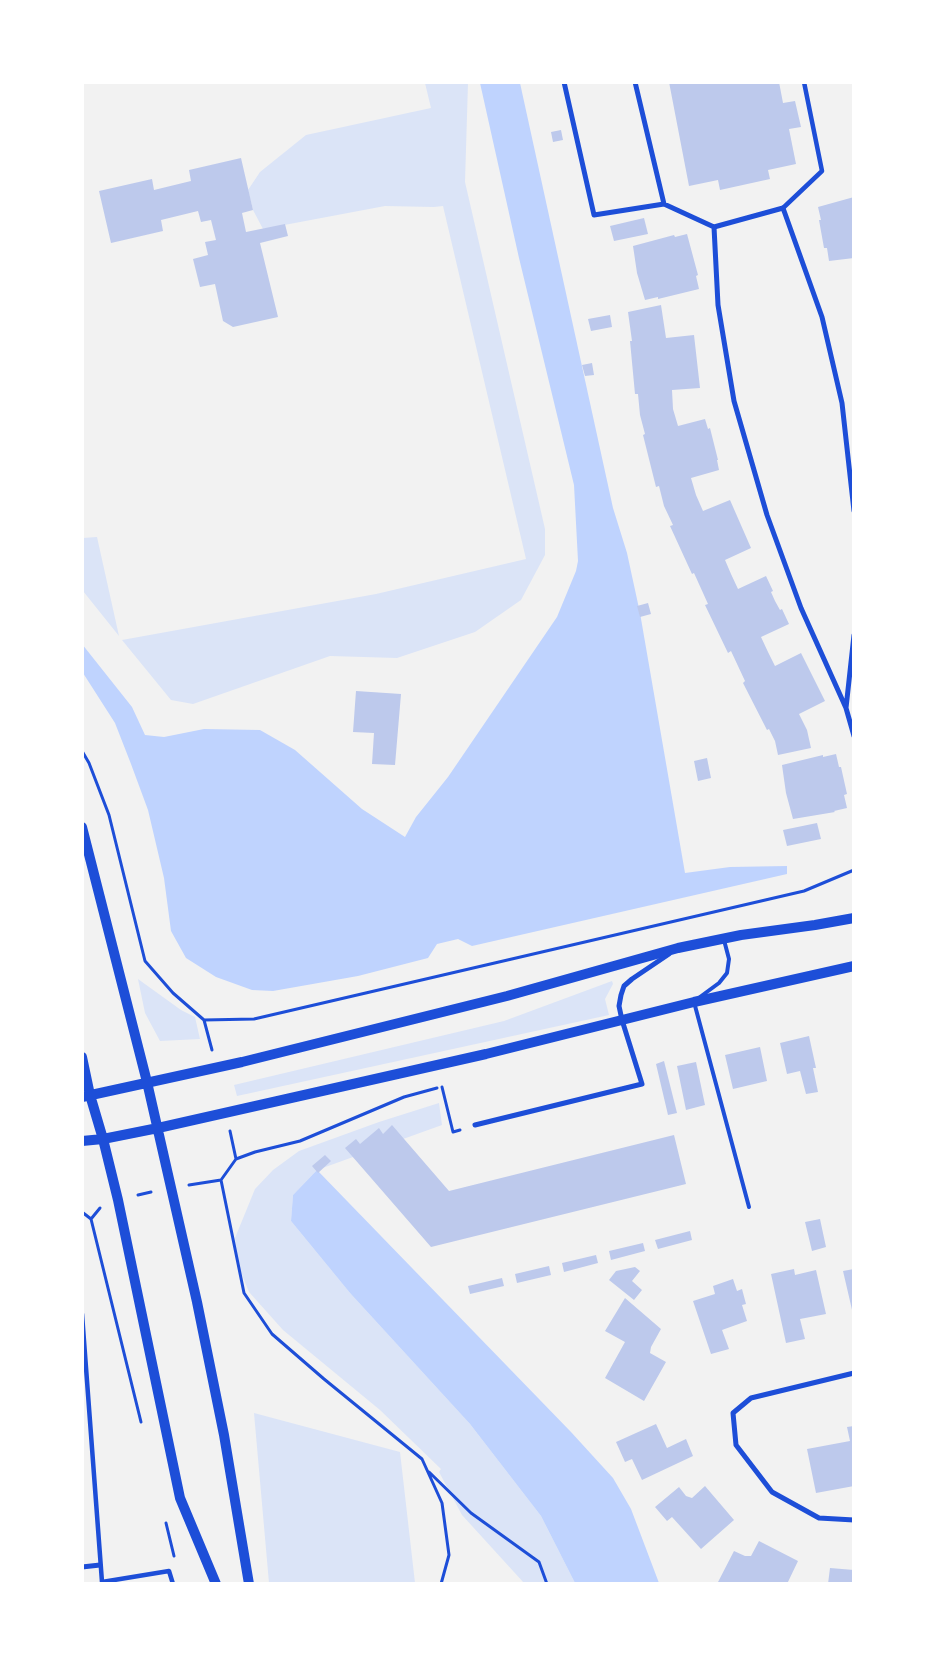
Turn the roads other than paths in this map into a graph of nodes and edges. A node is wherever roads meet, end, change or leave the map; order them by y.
1 (564, 82) edge
2 (635, 82) edge
3 (804, 82) edge
4 (664, 204) junction
5 (783, 208) junction
6 (714, 227) junction
7 (854, 511) edge
8 (854, 635) edge
9 (846, 708) junction
10 (854, 736) edge
11 (82, 827) edge
12 (854, 918) edge
13 (724, 938) junction
14 (678, 948) junction
15 (854, 966) edge
16 (694, 1002) junction
17 (622, 1020) junction
18 (82, 1057) edge
19 (148, 1082) junction
20 (86, 1096) edge
21 (475, 1125) road end
22 (158, 1128) junction
23 (103, 1139) junction
24 (82, 1141) edge
25 (749, 1208) dead end
26 (82, 1314) edge
27 (854, 1372) edge
28 (854, 1520) edge
29 (100, 1565) junction
30 (82, 1567) edge
31 (172, 1584) edge
32 (216, 1584) edge
33 (249, 1584) edge

1 - 4 street
2 - 4 street
3 - 5 street
4 - 6 street
5 - 6 street
5 - 7 street
6 - 9 street
8 - 9 street
9 - 10 street
11 - 19 main road
12 - 13 main road
13 - 14 main road
13 - 16 lane
14 - 17 street
14 - 19 main road
15 - 16 main road
16 - 17 main road
16 - 25 lane
17 - 21 street
17 - 22 main road
18 - 20 main road
19 - 20 main road
19 - 22 main road
20 - 23 main road
22 - 23 main road
22 - 33 main road
23 - 24 main road
23 - 32 main road
26 - 29 street
27 - 28 street
29 - 30 street
29 - 31 street

